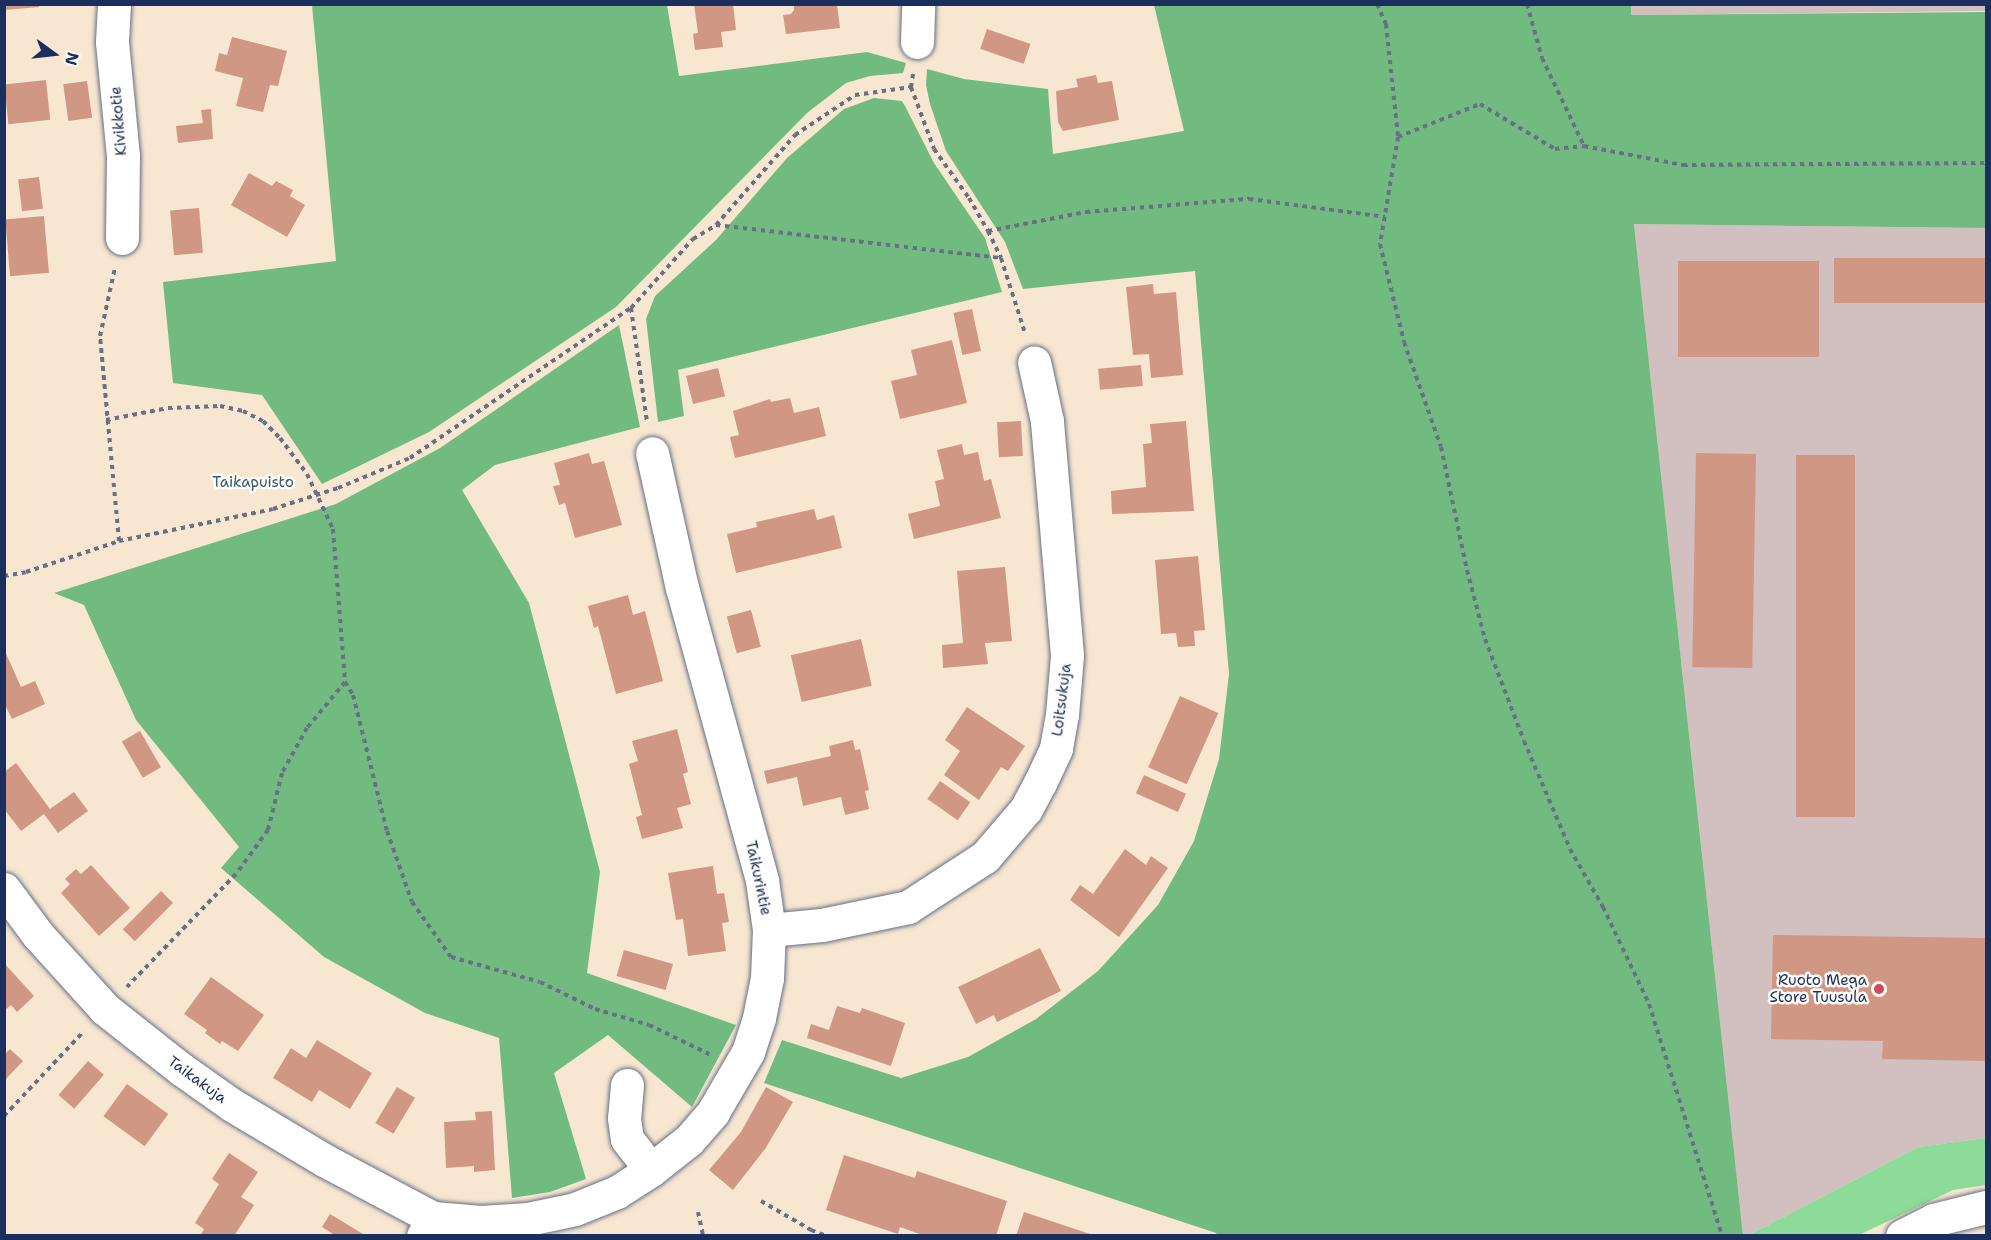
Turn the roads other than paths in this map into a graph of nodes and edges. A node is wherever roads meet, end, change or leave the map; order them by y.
1 (114, 4) edge
2 (918, 4) edge
3 (917, 42) road end
4 (122, 238) road end
5 (1034, 362) road end
6 (652, 453) road end
7 (4, 889) edge
8 (769, 930) junction
9 (627, 1085) dead end
10 (651, 1170) junction
11 (1986, 1207) edge
12 (428, 1227) edge
13 (1902, 1236) edge

1 - 4 street, Kivikkotie
2 - 3 street
5 - 8 street, Loitsukuja
6 - 8 street, Taikurintie
7 - 12 street, Taikakuja
8 - 10 street, Taikurintie
9 - 10 street
10 - 12 street, Taikurintie
11 - 13 street

